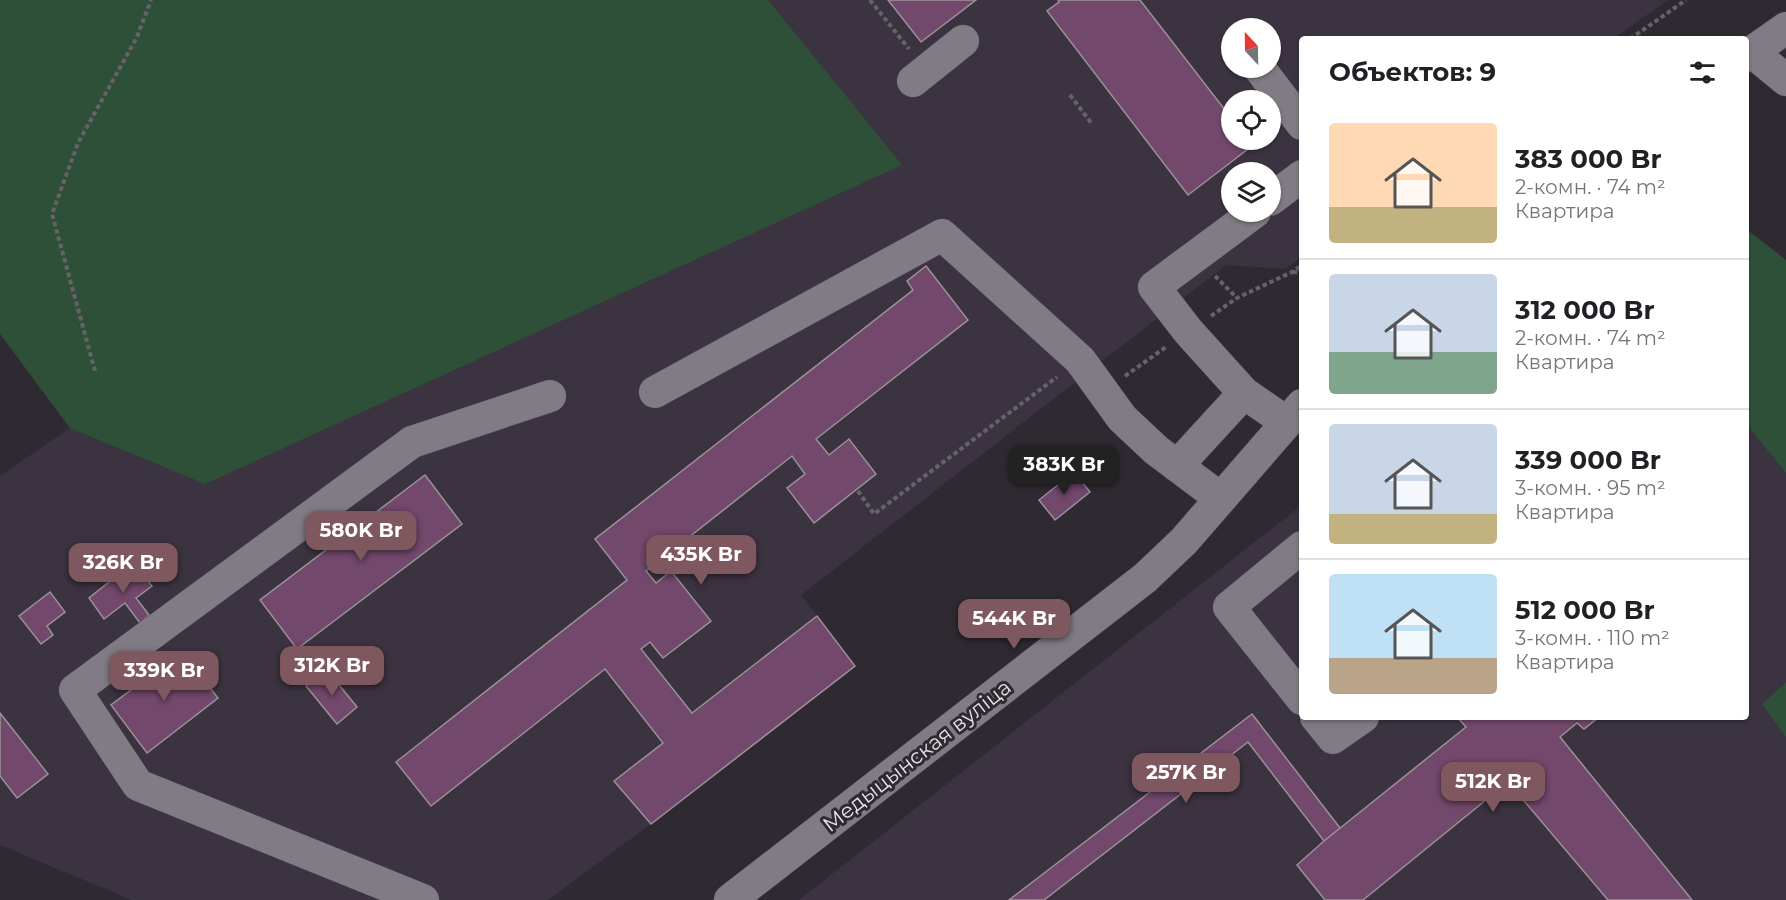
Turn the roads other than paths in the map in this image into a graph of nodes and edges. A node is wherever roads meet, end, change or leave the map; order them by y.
1 (1786, 28) edge
2 (963, 41) dead end
3 (1749, 54) edge
4 (922, 74) road end
5 (1267, 78) edge
6 (1786, 80) edge
7 (1299, 120) edge
8 (1299, 178) edge
9 (1281, 192) edge
10 (1242, 222) edge
11 (655, 392) dead end
12 (1244, 393) junction
13 (550, 396) dead end
14 (1294, 413) edge
15 (1177, 466) junction
16 (1220, 498) junction
17 (1299, 554) edge
18 (1299, 695) edge
19 (1319, 720) edge
20 (1359, 720) edge
21 (423, 900) edge
22 (730, 900) edge

1 - 3 street
2 - 4 street
3 - 6 street
5 - 7 street
8 - 9 street
10 - 12 street
11 - 15 street
12 - 14 street
12 - 15 street
13 - 21 street
14 - 16 street, Медыцынская вуліца
15 - 16 street
16 - 22 street, Медыцынская вуліца
17 - 18 street
19 - 20 street

